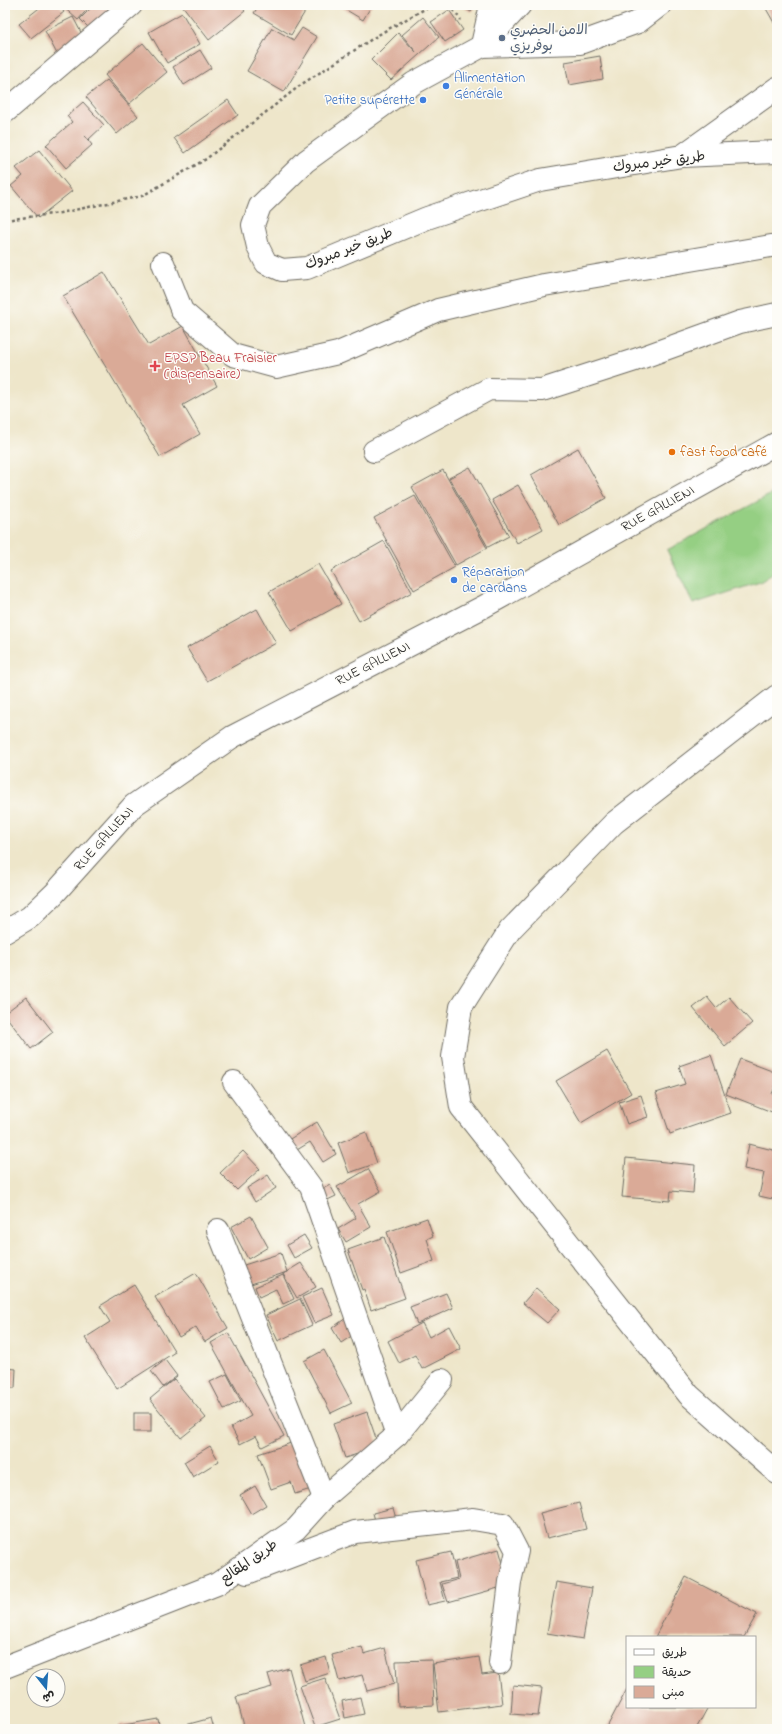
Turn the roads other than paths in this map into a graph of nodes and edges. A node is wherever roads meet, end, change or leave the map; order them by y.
1 (131, 5) edge
2 (491, 5) edge
3 (520, 5) edge
4 (660, 5) edge
5 (482, 46) junction
6 (777, 88) edge
7 (5, 112) edge
8 (777, 152) edge
9 (682, 156) junction
10 (777, 245) edge
11 (163, 263) dead end
12 (777, 314) edge
13 (777, 442) edge
14 (374, 450) dead end
15 (777, 696) edge
16 (5, 932) edge
17 (234, 1082) dead end
18 (218, 1230) dead end
19 (442, 1380) dead end
20 (397, 1435) junction
21 (777, 1473) edge
22 (324, 1498) junction
23 (217, 1584) junction
24 (500, 1663) dead end
25 (5, 1667) edge

1 - 7 street
2 - 5 street
3 - 5 street
4 - 5 street, طريق خير مبروك
5 - 9 street, طريق خير مبروك
6 - 9 street
8 - 9 street, طريق خير مبروك
10 - 11 street
12 - 14 street
13 - 16 street, RUE GALLIENI
15 - 21 street
17 - 20 street
18 - 22 street
19 - 20 street, طريق المقالع
20 - 22 street, طريق المقالع
22 - 23 street, طريق المقالع
23 - 24 street
23 - 25 street, طريق المقالع

